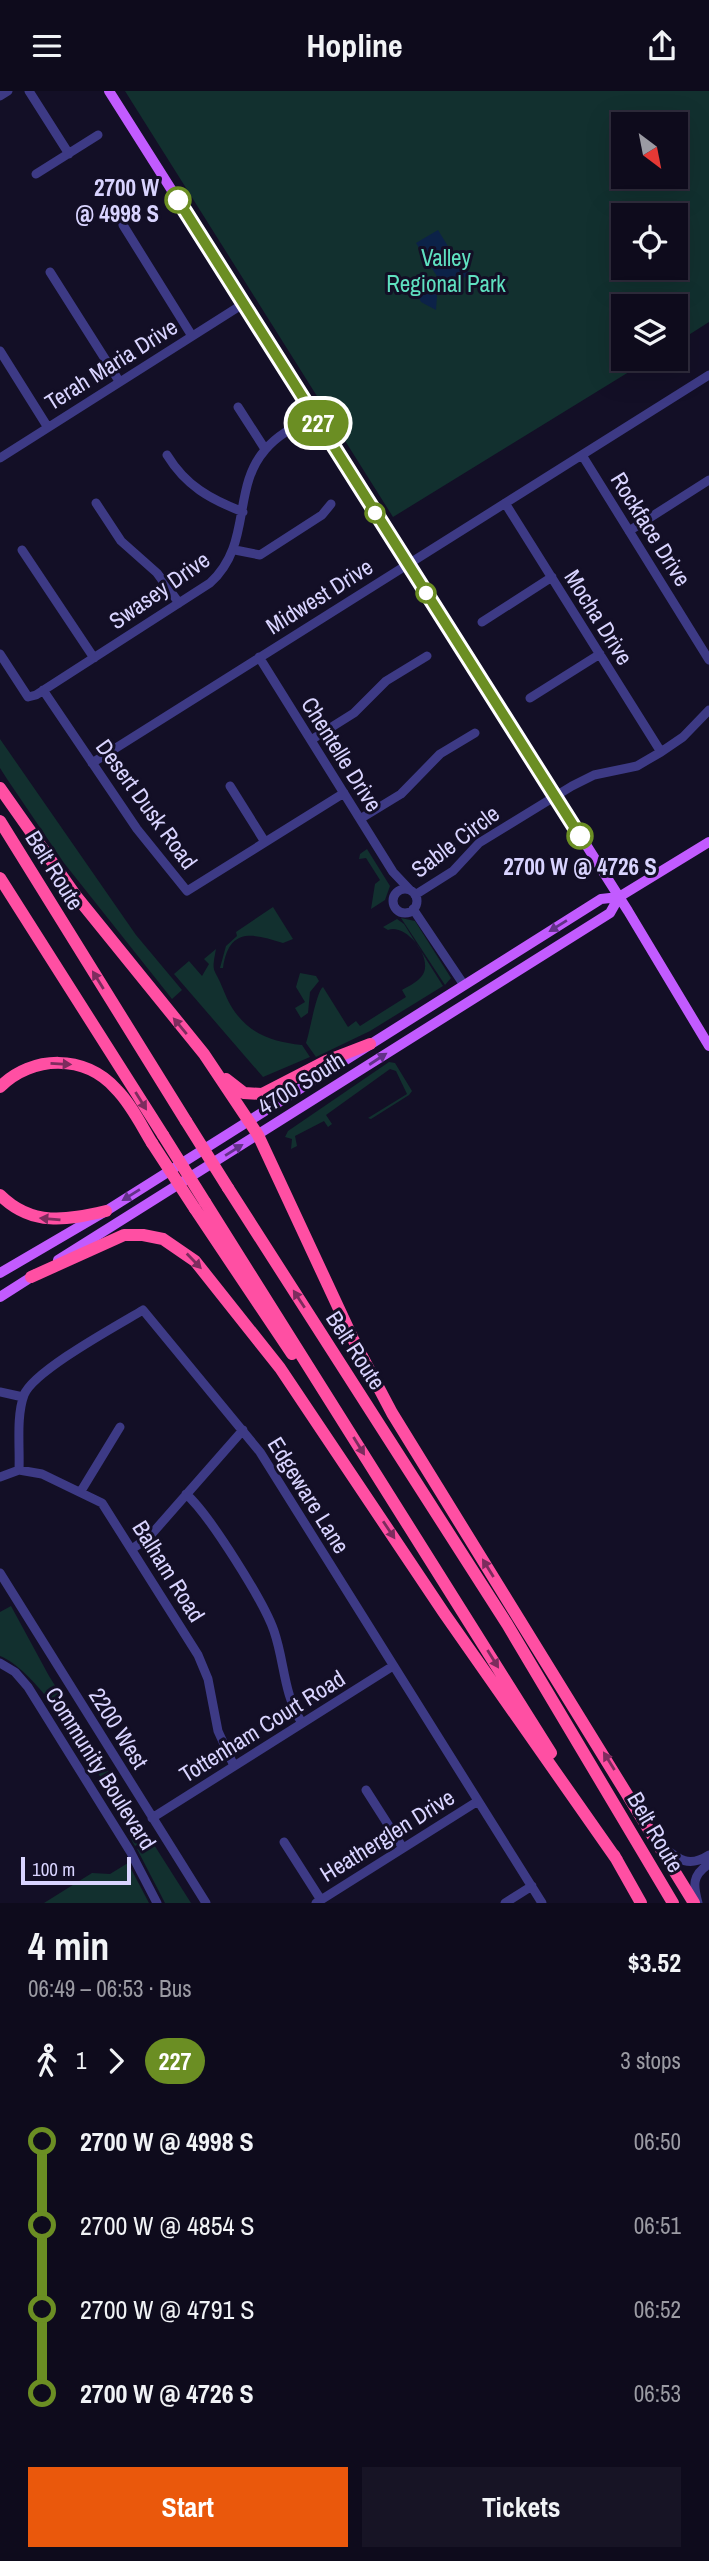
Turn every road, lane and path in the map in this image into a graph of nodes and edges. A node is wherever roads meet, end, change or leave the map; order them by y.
1 (8, 91) edge
2 (29, 91) edge
3 (108, 91) edge
4 (0, 96) edge
5 (98, 135) dead end
6 (69, 154) junction
7 (36, 174) dead end
8 (123, 225) dead end
9 (50, 272) dead end
10 (243, 304) junction
11 (192, 336) junction
12 (0, 351) edge
13 (709, 375) edge
14 (119, 381) junction
15 (238, 407) dead end
16 (314, 416) junction
17 (47, 426) junction
18 (265, 449) junction
19 (167, 455) dead end
20 (582, 455) junction
21 (0, 459) edge
22 (709, 480) edge
23 (96, 503) dead end
24 (505, 503) junction
25 (331, 504) dead end
26 (243, 512) junction
27 (629, 531) junction
28 (22, 549) dead end
29 (235, 550) junction
30 (407, 563) junction
31 (552, 577) junction
32 (179, 603) junction
33 (482, 622) dead end
34 (0, 654) edge
35 (600, 654) junction
36 (427, 656) dead end
37 (258, 657) junction
38 (94, 658) junction
39 (709, 660) edge
40 (43, 690) junction
41 (530, 698) dead end
42 (709, 710) edge
43 (475, 733) dead end
44 (311, 740) junction
45 (661, 752) junction
46 (92, 763) junction
47 (230, 786) dead end
48 (0, 788) edge
49 (344, 793) junction
50 (555, 796) junction
51 (360, 819) junction
52 (0, 821) edge
53 (265, 842) junction
54 (709, 842) edge
55 (393, 872) junction
56 (0, 878) edge
57 (412, 892) junction
58 (395, 895) junction
59 (619, 897) junction
60 (413, 909) junction
61 (464, 985) junction
62 (370, 1044) junction
63 (709, 1046) edge
64 (204, 1054) junction
65 (0, 1087) edge
66 (249, 1121) junction
67 (258, 1135) junction
68 (158, 1139) junction
69 (0, 1195) edge
70 (106, 1210) junction
71 (0, 1273) edge
72 (31, 1277) junction
73 (0, 1297) edge
74 (0, 1392) edge
75 (23, 1397) junction
76 (120, 1427) dead end
77 (243, 1430) junction
78 (19, 1470) junction
79 (0, 1477) edge
80 (81, 1491) junction
81 (186, 1494) junction
82 (132, 1549) junction
83 (0, 1573) edge
84 (0, 1663) edge
85 (393, 1666) junction
86 (302, 1723) junction
87 (234, 1766) junction
88 (366, 1790) dead end
89 (478, 1801) junction
90 (152, 1818) junction
91 (284, 1842) dead end
92 (660, 1844) junction
93 (403, 1848) junction
94 (709, 1855) edge
95 (617, 1860) junction
96 (709, 1864) edge
97 (532, 1886) junction
98 (318, 1901) edge
99 (157, 1903) edge
100 (206, 1903) edge
101 (505, 1903) edge
102 (542, 1903) edge
103 (641, 1903) edge
104 (673, 1903) edge
105 (696, 1903) edge

1 - 4 street
2 - 6 street
3 - 10 main road
5 - 6 street
6 - 7 street
8 - 11 street
9 - 14 street
10 - 11 street, Terah Maria Drive
10 - 16 main road
11 - 14 street, Terah Maria Drive
12 - 17 street
13 - 20 street, Midwest Drive
14 - 17 street, Terah Maria Drive
15 - 18 street
16 - 18 street
16 - 30 main road
17 - 21 street, Terah Maria Drive
18 - 26 street, Swasey Drive
19 - 26 street
20 - 24 street, Midwest Drive
20 - 27 street, Rockface Drive
22 - 27 street
23 - 32 street
24 - 30 street, Midwest Drive
24 - 31 street, Mocha Drive
25 - 29 street
26 - 29 street, Swasey Drive
27 - 39 street, Rockface Drive
28 - 38 street
29 - 32 street, Swasey Drive
30 - 37 street, Midwest Drive
30 - 50 main road
31 - 33 street
31 - 35 street, Mocha Drive
32 - 38 street, Swasey Drive
34 - 40 street, Swasey Drive
35 - 41 street
35 - 45 street, Mocha Drive
36 - 44 street
37 - 44 street, Chentelle Drive
37 - 46 street, Midwest Drive
38 - 40 street, Swasey Drive
40 - 46 street, Desert Dusk Road
42 - 45 street, Sable Circle
43 - 51 street
44 - 49 street, Chentelle Drive
45 - 50 street, Sable Circle
46 - 53 street, Desert Dusk Road
47 - 53 street
64 -> 48 highway
49 - 51 street, Chentelle Drive
49 - 53 street, Desert Dusk Road
50 - 57 street, Sable Circle
50 - 59 main road
51 - 55 street, Chentelle Drive
104 -> 52 highway, Belt Route, bridge
54 - 59 main road, 4700 South
55 - 57 street, Chentelle Drive
55 - 58 street, Chentelle Drive
56 -> 68 highway
57 - 58 street
57 - 60 street
58 - 60 street
59 -> 61 main road, 4700 South
59 - 63 main road
67 -> 59 main road, 4700 South
60 - 61 street
61 - 62 main road, 4700 South
62 - 64 highway
62 - 66 main road, 4700 South
64 - 66 highway
65 -> 68 highway
66 - 67 highway
66 -> 70 main road, 4700 South
72 -> 67 main road, 4700 South
92 -> 67 highway
68 -> 95 highway, bridge
70 -> 69 highway
70 - 71 main road, 4700 South
72 - 73 main road, 4700 South
72 -> 95 highway
74 - 75 street
75 - 77 street, Edgeware Lane
75 - 78 street
76 - 80 street
77 - 81 street
77 - 85 street, Edgeware Lane
78 - 79 street
78 - 80 street, Balham Road
80 - 82 street, Balham Road
81 - 82 street
81 - 86 street
82 - 87 street, Balham Road
83 - 90 street, 2200 West
84 - 99 street, Community Boulevard
85 - 86 street, Tottenham Court Road
85 - 89 street, Edgeware Lane
86 - 87 street, Tottenham Court Road
87 - 90 street, Tottenham Court Road
88 - 93 street
89 - 93 street, Heatherglen Drive
89 - 97 street, Edgeware Lane
90 - 100 street, 2200 West
91 - 98 street
92 - 94 street
92 - 105 highway
93 - 98 street, Heatherglen Drive
95 - 103 highway
96 - 105 street
97 - 101 street
97 - 102 street, Edgeware Lane

